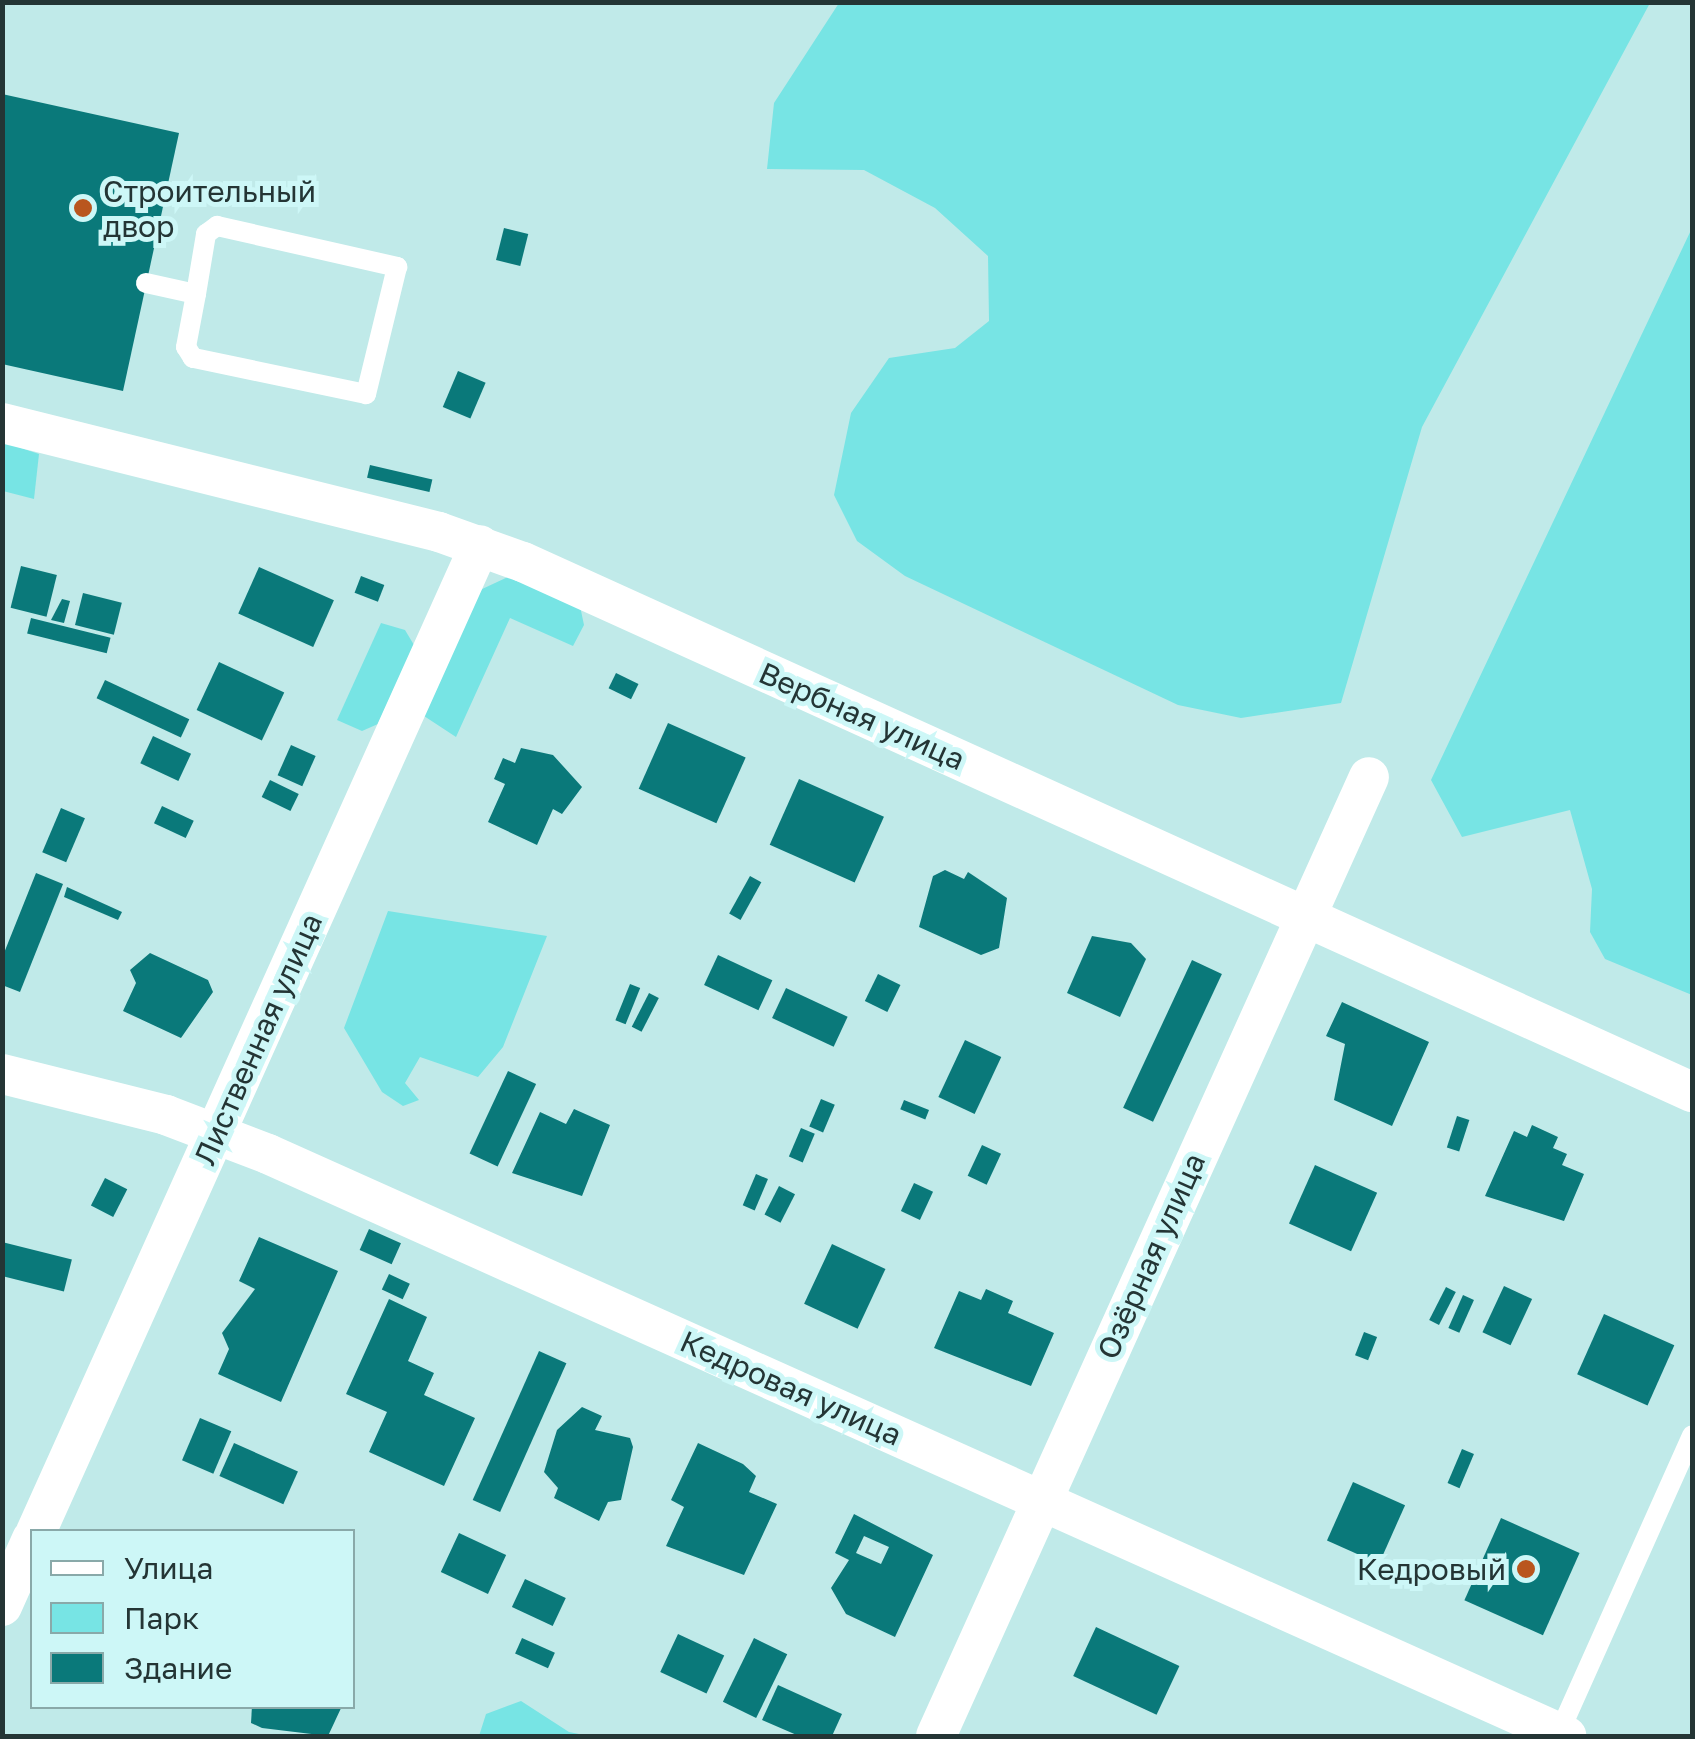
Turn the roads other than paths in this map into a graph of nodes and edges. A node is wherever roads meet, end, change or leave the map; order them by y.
1 (146, 283) dead end
2 (196, 294) junction
3 (2, 423) edge
4 (480, 546) junction
5 (1369, 777) dead end
6 (1304, 917) junction
7 (2, 1074) edge
8 (1692, 1092) edge
9 (216, 1133) junction
10 (1692, 1435) edge
11 (1042, 1500) junction
12 (37, 1529) edge
13 (30, 1543) edge
14 (2, 1606) edge
15 (1563, 1735) edge
16 (936, 1736) edge

1 - 2 lane
2 - 2 lane
3 - 4 street, Вербная улица
4 - 6 street, Вербная улица
4 - 9 street, Лиственная улица
5 - 6 street, Озёрная улица
6 - 8 street, Вербная улица
6 - 11 street, Озёрная улица
7 - 9 street, Кедровая улица
9 - 11 street, Кедровая улица
9 - 12 street, Лиственная улица
10 - 15 lane
11 - 15 street, Кедровая улица
11 - 16 street, Озёрная улица
13 - 14 street

